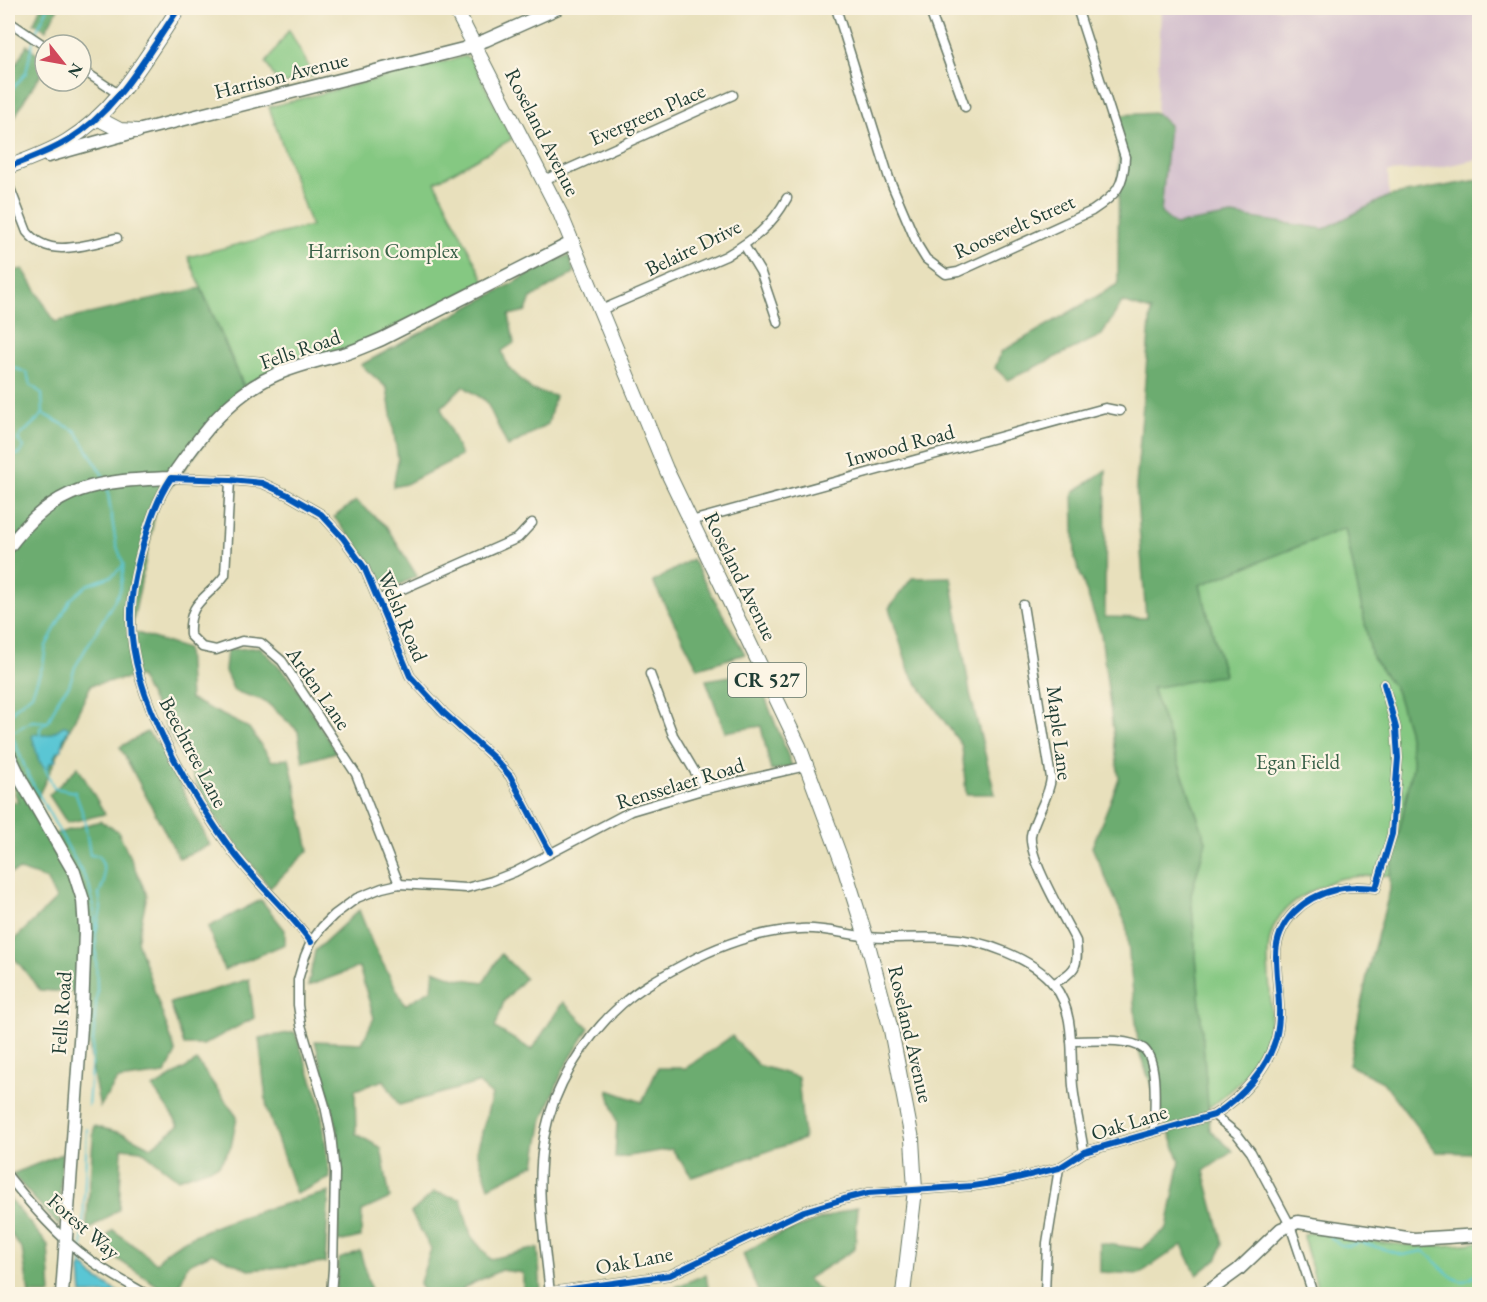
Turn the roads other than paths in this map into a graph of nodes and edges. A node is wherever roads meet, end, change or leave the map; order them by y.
1 (178, 8) edge
2 (455, 8) edge
3 (558, 8) edge
4 (836, 8) edge
5 (929, 8) edge
6 (1077, 8) edge
7 (8, 21) edge
8 (33, 38) edge
9 (475, 45) junction
10 (93, 77) edge
11 (120, 95) junction
12 (733, 95) dead end
13 (965, 107) dead end
14 (97, 118) junction
15 (137, 131) junction
16 (8, 166) edge
17 (544, 180) junction
18 (8, 183) edge
19 (787, 198) dead end
20 (117, 238) dead end
21 (573, 242) junction
22 (744, 245) junction
23 (601, 310) junction
24 (778, 323) dead end
25 (1119, 411) dead end
26 (171, 478) junction
27 (230, 480) junction
28 (691, 521) junction
29 (532, 523) dead end
30 (8, 548) edge
31 (378, 600) junction
32 (1023, 605) dead end
33 (650, 674) dead end
34 (1384, 684) dead end
35 (8, 752) edge
36 (806, 766) junction
37 (705, 789) junction
38 (550, 852) junction
39 (399, 884) junction
40 (866, 937) junction
41 (311, 942) junction
42 (1053, 984) junction
43 (1071, 1041) junction
44 (1214, 1115) junction
45 (1154, 1130) junction
46 (1084, 1152) junction
47 (1059, 1168) junction
48 (8, 1176) edge
49 (915, 1190) junction
50 (1290, 1225) junction
51 (1479, 1235) edge
52 (66, 1240) junction
53 (550, 1293) edge
54 (62, 1294) edge
55 (146, 1294) edge
56 (331, 1294) edge
57 (903, 1294) edge
58 (1045, 1294) edge
59 (1205, 1294) edge
60 (1313, 1294) edge

1 - 11 main road
2 - 9 main road, Roseland Avenue / CR 527
3 - 9 street, Harrison Avenue
4 - 6 street, Roosevelt Street
5 - 13 street
7 - 8 street
9 - 15 street, Harrison Avenue
9 - 17 main road, Roseland Avenue / CR 527
10 - 11 street
11 - 14 main road
12 - 17 street, Evergreen Place
14 - 15 main road
14 - 16 main road
15 - 16 street, Harrison Avenue
17 - 21 main road, Roseland Avenue / CR 527
18 - 20 street
19 - 22 street, Belaire Drive
21 - 23 main road, Roseland Avenue / CR 527
21 - 26 street, Fells Road
22 - 23 street, Belaire Drive
22 - 24 street
23 - 28 main road, Roseland Avenue / CR 527
25 - 28 street, Inwood Road
26 - 27 street, Welsh Road
26 - 30 street
26 - 41 street, Beechtree Lane
27 - 31 street, Welsh Road
27 - 39 street, Arden Lane
28 - 36 main road, Roseland Avenue / CR 527
29 - 31 street
31 - 38 street, Welsh Road
32 - 42 street, Maple Lane
33 - 37 street
34 - 44 street, Oak Lane
35 - 52 street, Fells Road
36 - 37 street, Rensselaer Road
36 - 40 main road, Roseland Avenue / CR 527
37 - 38 street, Rensselaer Road
38 - 39 street, Rensselaer Road
39 - 41 street, Rensselaer Road
40 - 42 street
40 - 49 main road, Roseland Avenue / CR 527
40 - 53 street
41 - 56 street, Rensselaer Road
42 - 43 street
43 - 45 street
43 - 46 street
44 - 45 street, Oak Lane
44 - 50 street
45 - 46 street, Oak Lane
46 - 47 street, Oak Lane
47 - 49 street, Oak Lane
47 - 58 street
48 - 52 street, Forest Way
49 - 53 street, Oak Lane
49 - 57 main road, Roseland Avenue / CR 527
50 - 51 street
50 - 59 street
50 - 60 street
52 - 54 street, Fells Road
52 - 55 street, Forest Way

